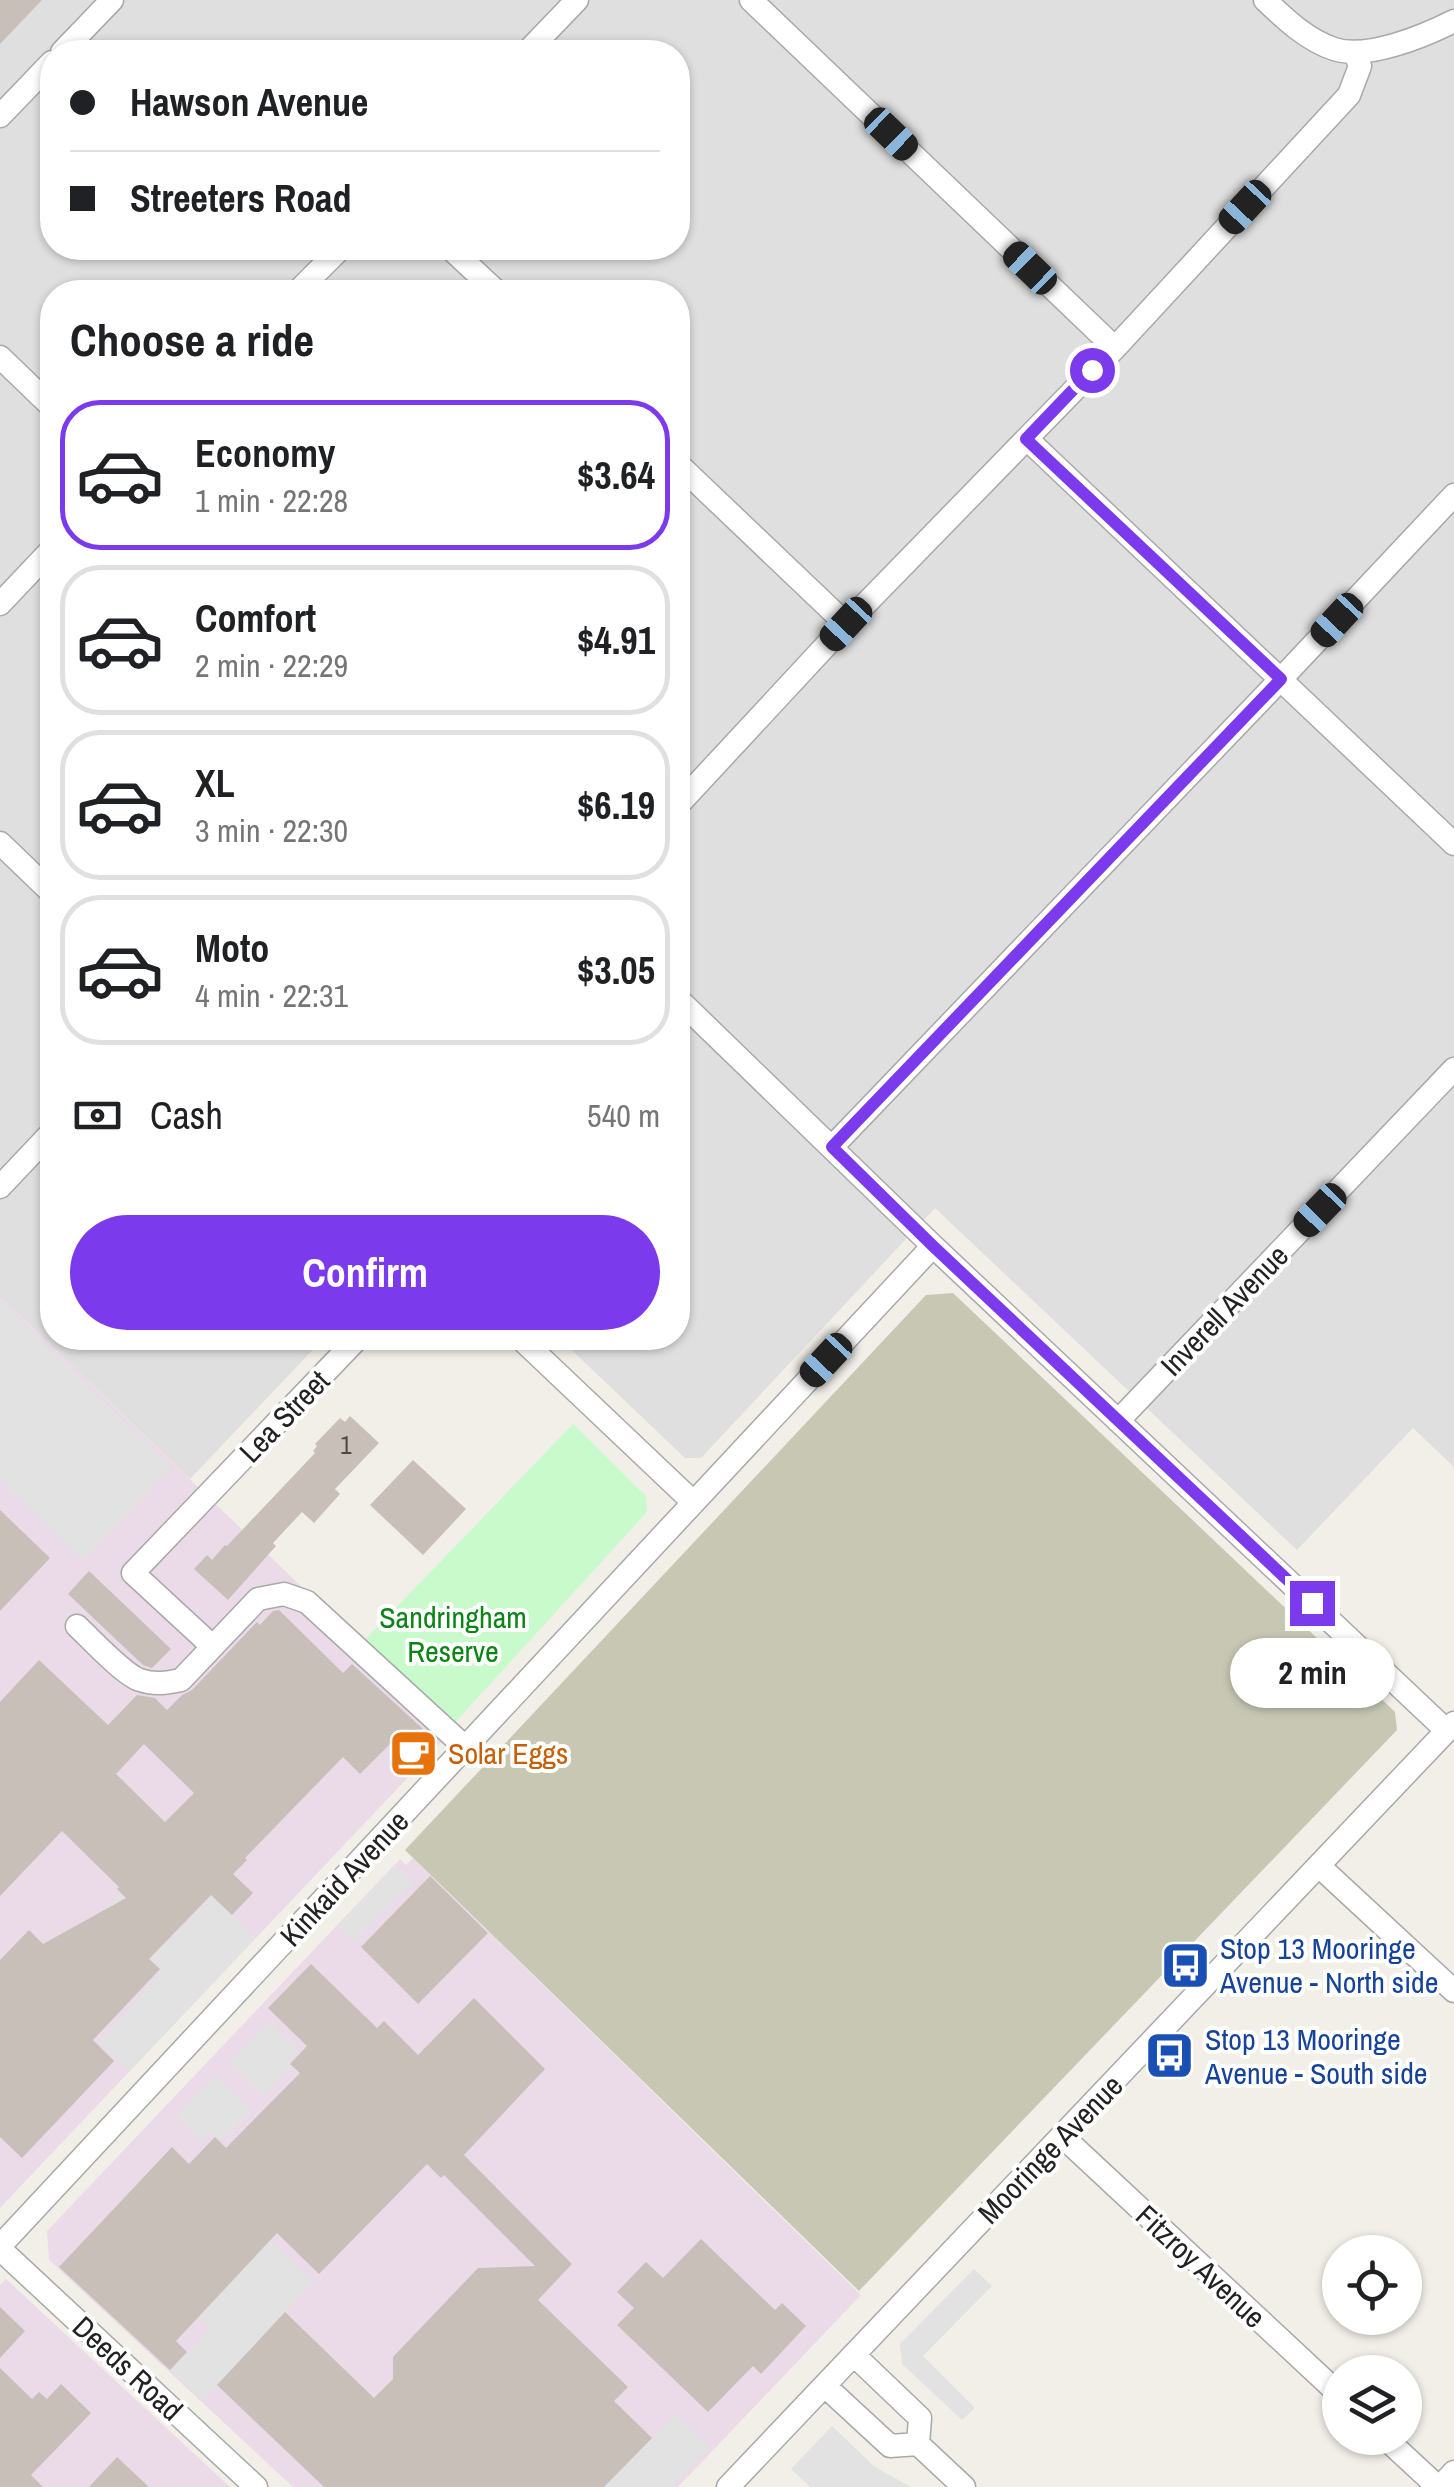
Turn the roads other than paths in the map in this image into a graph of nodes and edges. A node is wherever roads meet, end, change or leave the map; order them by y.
1 (112, 0) edge
2 (577, 0) edge
3 (751, 0) edge
4 (1264, 0) edge
5 (1454, 21) edge
6 (74, 40) edge
7 (539, 40) edge
8 (1356, 53) junction
9 (40, 74) edge
10 (0, 116) edge
11 (328, 260) edge
12 (463, 260) edge
13 (309, 280) edge
14 (484, 280) edge
15 (1114, 348) junction
16 (0, 357) edge
17 (40, 396) edge
18 (1026, 439) junction
19 (690, 475) edge
20 (1454, 495) edge
21 (40, 562) edge
22 (0, 604) edge
23 (846, 624) junction
24 (1281, 679) junction
25 (690, 792) edge
26 (0, 844) edge
27 (1454, 844) edge
28 (40, 882) edge
29 (690, 1011) edge
30 (1454, 1069) edge
31 (40, 1145) edge
32 (832, 1147) junction
33 (0, 1187) edge
34 (933, 1246) junction
35 (347, 1350) edge
36 (533, 1350) edge
37 (1118, 1421) junction
38 (693, 1502) junction
39 (76, 1626) dead end
40 (212, 1646) junction
41 (1449, 1733) edge
42 (466, 1748) junction
43 (1318, 1866) junction
44 (1454, 1992) edge
45 (1062, 2136) junction
46 (0, 2248) edge
47 (854, 2355) junction
48 (1322, 2379) edge
49 (825, 2386) junction
50 (918, 2444) junction
51 (1404, 2455) edge
52 (1454, 2472) edge
53 (256, 2487) edge
54 (728, 2487) edge
55 (964, 2487) edge
56 (1439, 2487) edge

1 - 6 street
2 - 7 street
3 - 15 street
4 - 8 street
5 - 8 street
8 - 15 street
9 - 10 street
11 - 13 street
12 - 14 street
15 - 18 street
16 - 17 street
18 - 23 street
18 - 24 street
19 - 23 street
20 - 24 street
21 - 22 street
23 - 25 street
24 - 27 street
24 - 32 street
26 - 28 street
29 - 32 street
30 - 37 street, Inverell Avenue
31 - 33 street
32 - 34 street
34 - 37 street
34 - 38 street, Kinkaid Avenue
35 - 40 street, Lea Street
36 - 38 street
37 - 41 street
38 - 42 street, Kinkaid Avenue
39 - 40 street
40 - 42 street
41 - 43 street, Mooringe Avenue
42 - 46 street, Kinkaid Avenue
43 - 44 street
43 - 45 street, Mooringe Avenue
45 - 47 street, Mooringe Avenue
45 - 48 street, Fitzroy Avenue
46 - 53 street, Deeds Road
47 - 49 street, Mooringe Avenue
47 - 50 street
49 - 50 street
49 - 54 street, Mooringe Avenue
50 - 55 street
51 - 56 street
52 - 56 street

